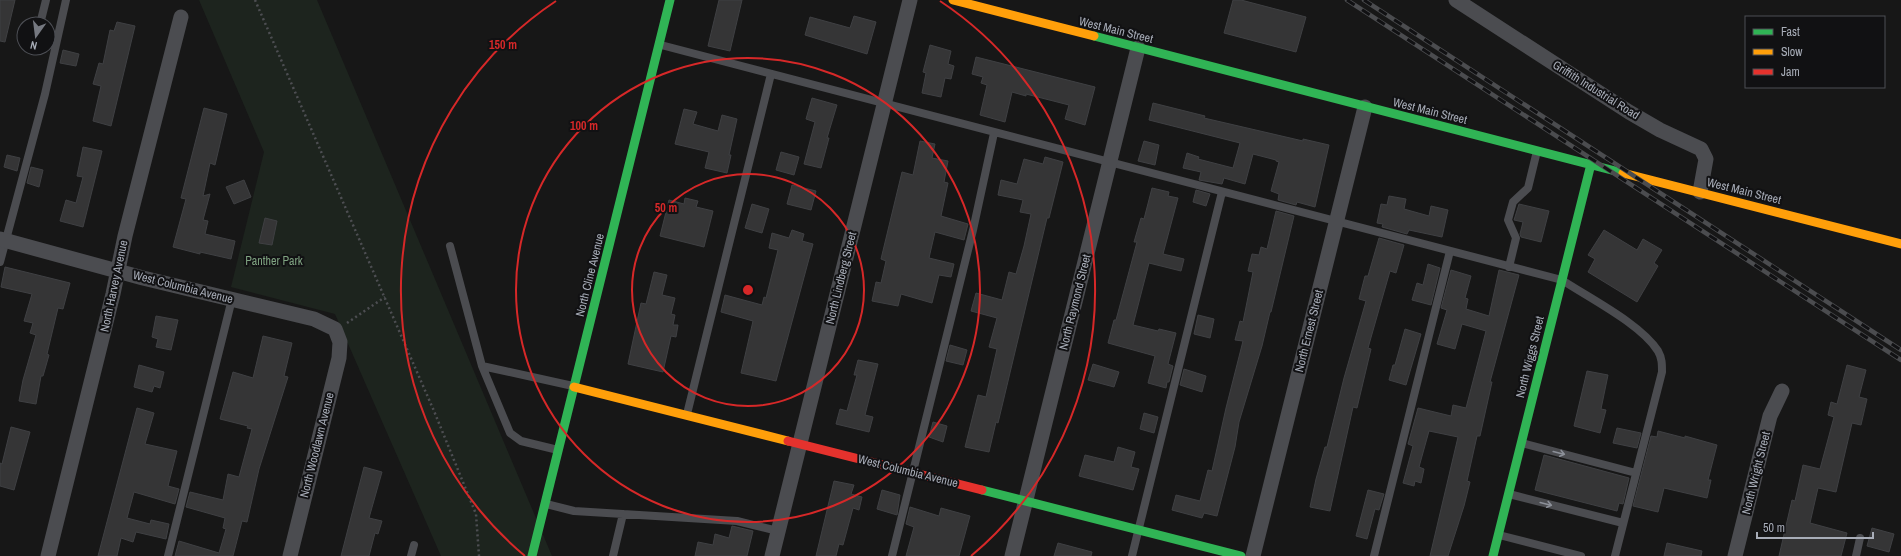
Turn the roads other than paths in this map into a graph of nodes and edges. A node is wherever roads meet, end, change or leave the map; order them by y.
1 (46, 0) edge
2 (66, 0) edge
3 (670, 0) edge
4 (910, 0) edge
5 (954, 0) edge
6 (1456, 0) edge
7 (42, 16) edge
8 (181, 17) dead end
9 (57, 35) joint
10 (659, 45) junction
11 (1138, 48) junction
12 (771, 74) junction
13 (884, 104) junction
14 (1365, 107) junction
15 (994, 133) junction
16 (1537, 150) junction
17 (1110, 163) junction
18 (1591, 164) junction
19 (1222, 192) junction
20 (1700, 192) junction
21 (1337, 221) junction
22 (3, 240) edge
23 (1901, 244) edge
24 (450, 246) dead end
25 (1450, 251) junction
26 (0, 262) edge
27 (1509, 267) junction
28 (118, 270) junction
29 (1562, 280) junction
30 (232, 299) junction
31 (337, 333) joint
32 (482, 366) junction
33 (574, 386) junction
34 (1782, 391) dead end
35 (687, 415) junction
36 (1521, 443) junction
37 (800, 444) junction
38 (558, 450) junction
39 (913, 473) junction
40 (1636, 473) junction
41 (1508, 494) junction
42 (1026, 501) junction
43 (545, 504) junction
44 (623, 514) junction
45 (1623, 523) junction
46 (1139, 530) junction
47 (778, 531) junction
48 (1498, 535) junction
49 (1860, 538) dead end
50 (414, 545) dead end
51 (48, 556) edge
52 (168, 556) edge
53 (290, 556) edge
54 (411, 556) edge
55 (532, 556) edge
56 (613, 556) edge
57 (772, 556) edge
58 (892, 556) edge
59 (1012, 556) edge
60 (1132, 556) edge
61 (1241, 556) edge
62 (1253, 556) edge
63 (1374, 556) edge
64 (1493, 556) edge
65 (1581, 556) edge
66 (1615, 556) edge
67 (1735, 556) edge
68 (1856, 556) edge

1 - 7 lane
2 - 9 lane
3 - 10 street, North Cline Avenue
4 - 13 street, North Lindberg Street
5 - 11 street, West Main Street
6 - 20 street, Griffith Industrial Road
8 - 28 street, North Harvey Avenue
9 - 22 lane
10 - 12 lane
10 - 33 street, North Cline Avenue
11 - 14 street, West Main Street
11 - 17 street, North Raymond Street
12 - 13 lane
12 - 35 lane
13 - 15 lane
13 - 37 street, North Lindberg Street
14 - 16 street, West Main Street
14 - 21 street, North Ernest Street
15 - 17 lane
15 - 39 lane
16 - 18 street, West Main Street
16 - 27 lane
17 - 19 lane
17 - 42 street, North Raymond Street
18 - 20 street, West Main Street
18 - 29 street, North Wiggs Street
19 - 21 lane
19 - 46 lane
20 - 23 street, West Main Street
21 - 25 lane
21 - 62 street, North Ernest Street
22 - 26 lane
22 - 28 street, West Columbia Avenue
24 - 32 lane
25 - 27 lane
25 - 63 lane
27 - 29 lane
28 - 30 street, West Columbia Avenue
28 - 51 street, North Harvey Avenue
29 - 36 street, North Wiggs Street
29 - 40 lane
30 - 31 street, West Columbia Avenue
30 - 52 lane
31 - 53 street, North Woodlawn Avenue
32 - 33 lane
32 - 38 lane
33 - 35 street, West Columbia Avenue
33 - 38 street, North Cline Avenue
34 - 67 street, North Wright Street
35 - 37 street, West Columbia Avenue
36 -> 40 lane
36 - 41 street, North Wiggs Street
37 - 39 street, West Columbia Avenue
37 - 47 street, North Lindberg Street
38 - 43 street, North Cline Avenue
39 - 42 street, West Columbia Avenue
39 - 58 lane
40 - 45 lane
41 -> 45 lane
41 - 48 street, North Wiggs Street
42 - 46 street, West Columbia Avenue
42 - 59 street, North Raymond Street
43 - 44 lane
43 - 55 street, North Cline Avenue
44 - 47 lane
44 - 56 lane
45 - 66 lane
46 - 60 lane
46 - 61 street, West Columbia Avenue
47 - 57 street, North Lindberg Street
48 - 64 street, North Wiggs Street
48 - 65 lane
49 - 68 lane
50 - 54 lane

